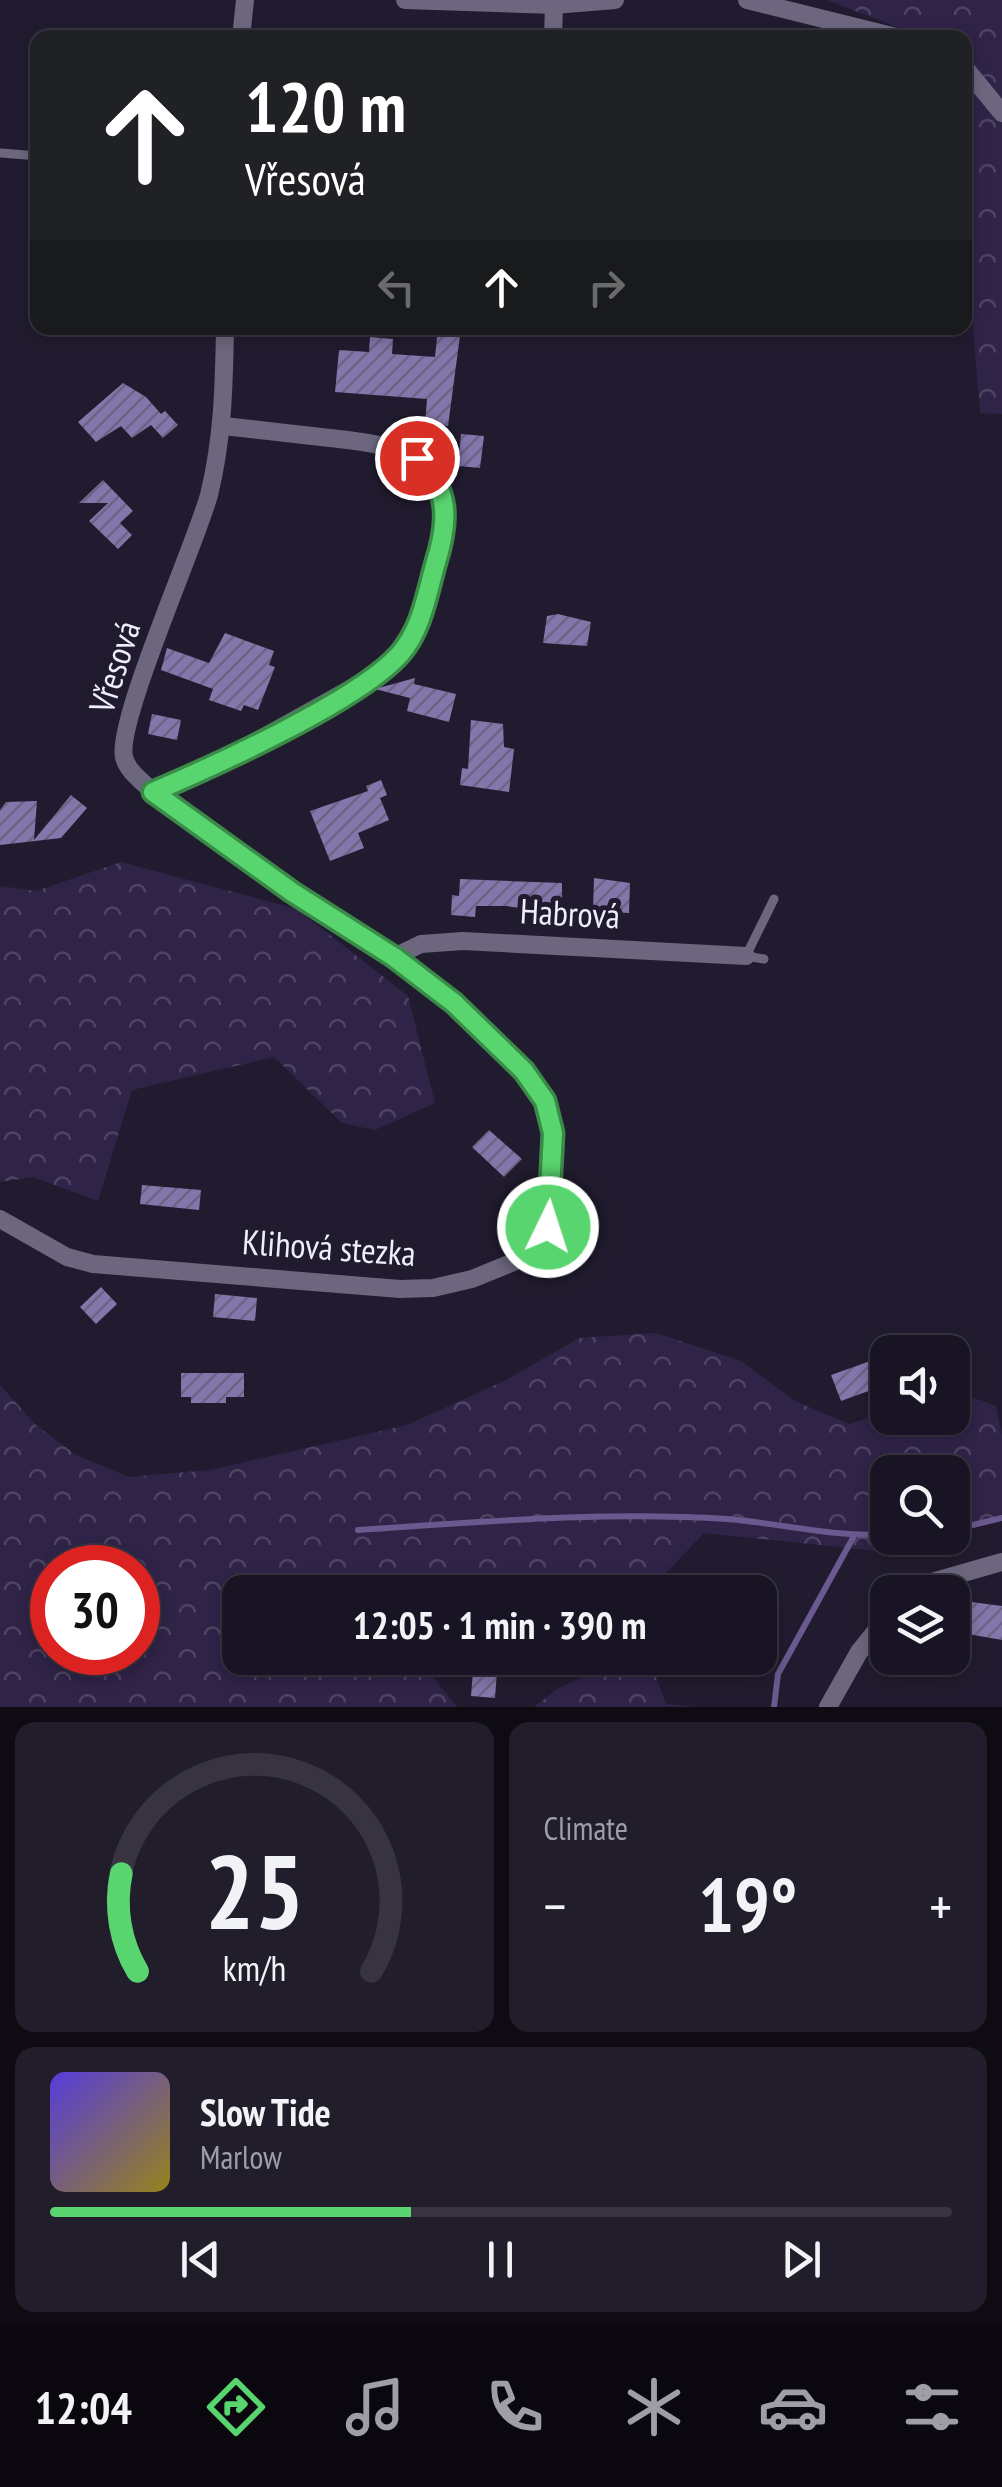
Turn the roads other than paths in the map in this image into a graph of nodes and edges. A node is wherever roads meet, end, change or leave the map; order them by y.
1 (246, 0) edge
2 (405, 0) edge
3 (615, 0) edge
4 (748, 0) edge
5 (430, 1) edge
6 (554, 6) junction
7 (243, 30) edge
8 (553, 30) edge
9 (868, 30) edge
10 (972, 77) edge
11 (1002, 113) edge
12 (0, 154) edge
13 (30, 156) edge
14 (225, 335) edge
15 (224, 426) junction
16 (153, 792) junction
17 (774, 899) dead end
18 (394, 957) junction
19 (755, 957) joint
20 (0, 1218) edge
21 (1002, 1562) edge
22 (956, 1575) edge
23 (870, 1638) edge
24 (828, 1707) edge

1 - 7 street
2 - 5 street
3 - 6 street
4 - 9 street
5 - 6 street
6 - 8 street
10 - 11 street
12 - 13 lane
14 - 15 street, Vřesová
15 - 16 street, Vřesová
15 - 16 street
16 - 18 street, Vřesová
17 - 19 lane
18 - 19 street, Habrová
18 - 20 street, Klihová stezka
21 - 22 street
23 - 24 street

